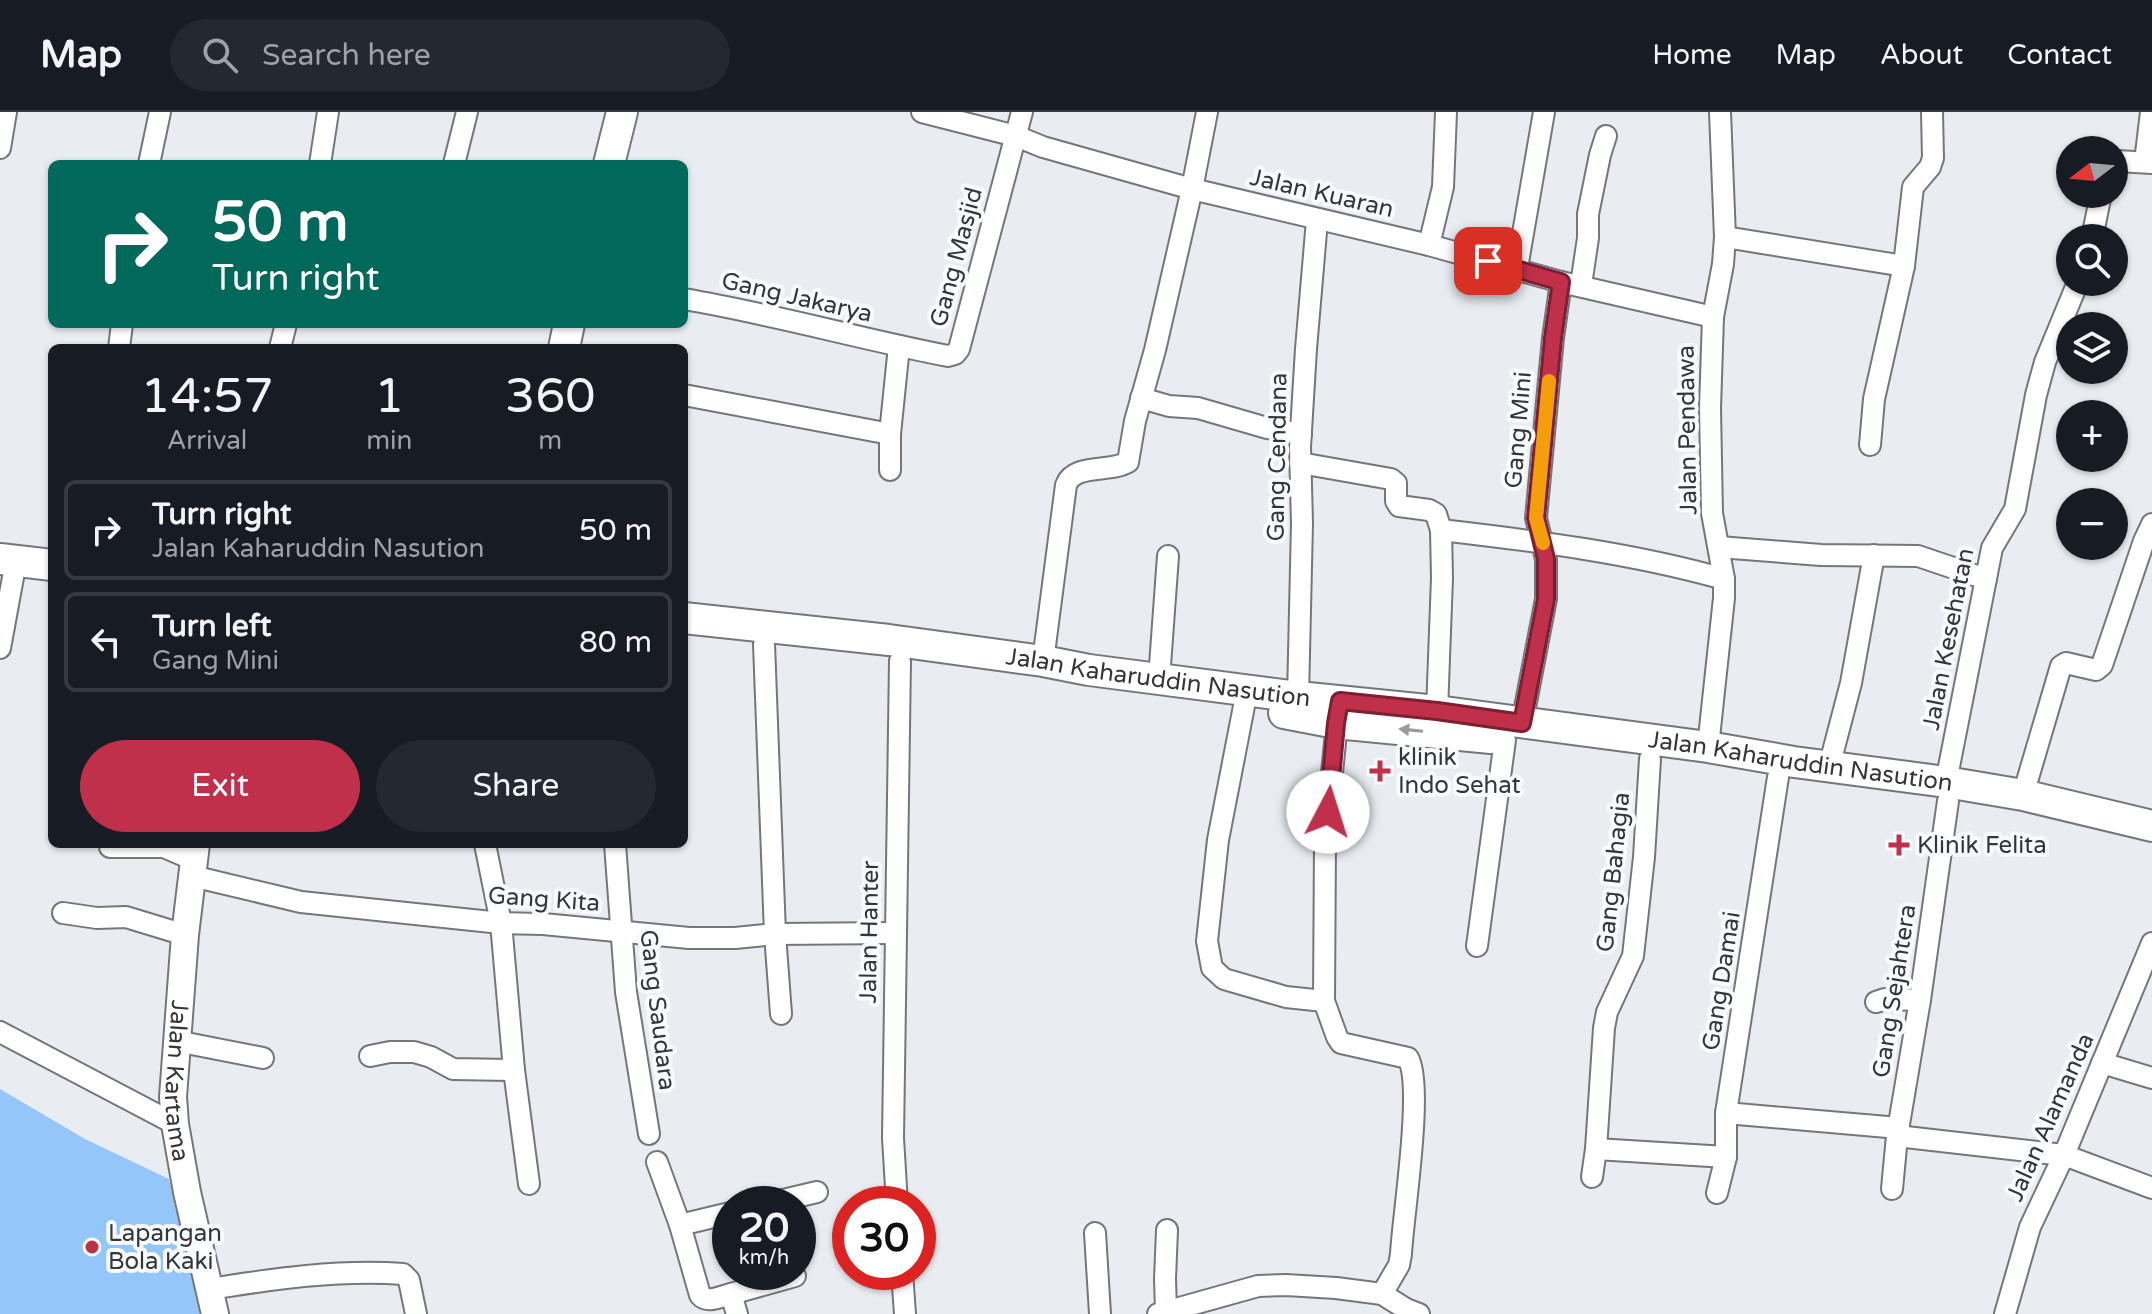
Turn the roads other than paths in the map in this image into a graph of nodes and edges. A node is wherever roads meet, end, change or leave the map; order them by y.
1 (6, 112) edge
2 (160, 112) edge
3 (328, 112) edge
4 (467, 112) edge
5 (622, 112) edge
6 (922, 112) edge
7 (1022, 112) edge
8 (1207, 112) edge
9 (1446, 112) edge
10 (1544, 112) edge
11 (1720, 112) edge
12 (1932, 112) edge
13 (2151, 112) edge
14 (1016, 136) junction
15 (1606, 136) dead end
16 (0, 148) edge
17 (150, 160) edge
18 (321, 160) edge
19 (455, 160) edge
20 (610, 160) edge
21 (2128, 161) edge
22 (2149, 162) edge
23 (1192, 189) junction
24 (1317, 220) junction
25 (1725, 237) junction
26 (1429, 245) junction
27 (1904, 266) junction
28 (1517, 268) junction
29 (1571, 284) junction
30 (2072, 296) edge
31 (688, 300) edge
32 (1713, 317) junction
33 (899, 346) junction
34 (688, 396) edge
35 (1141, 398) junction
36 (890, 434) junction
37 (1301, 434) junction
38 (1870, 445) dead end
39 (1300, 463) junction
40 (890, 470) dead end
41 (2152, 527) edge
42 (1441, 530) junction
43 (1543, 542) junction
44 (48, 547) edge
45 (1719, 547) junction
46 (5, 553) edge
47 (1874, 555) junction
48 (1168, 556) dead end
49 (48, 564) edge
50 (1724, 579) junction
51 (1986, 579) junction
52 (688, 618) edge
53 (688, 636) edge
54 (764, 644) junction
55 (0, 648) edge
56 (900, 661) junction
57 (1043, 661) junction
58 (1159, 679) junction
59 (1298, 697) junction
60 (1244, 706) junction
61 (1437, 711) junction
62 (1338, 712) junction
63 (1514, 732) junction
64 (1708, 747) junction
65 (1650, 759) junction
66 (1829, 767) junction
67 (1778, 777) junction
68 (1947, 792) junction
69 (2023, 795) junction
70 (2152, 826) edge
71 (2152, 843) edge
72 (166, 848) edge
73 (486, 848) edge
74 (615, 848) edge
75 (194, 860) edge
76 (63, 913) dead end
77 (501, 923) junction
78 (621, 932) junction
79 (895, 933) junction
80 (775, 934) junction
81 (185, 935) junction
82 (2152, 943) edge
83 (1477, 946) dead end
84 (1920, 1000) junction
85 (1324, 1001) junction
86 (1876, 1002) dead end
87 (781, 1014) dead end
88 (0, 1032) edge
89 (176, 1041) junction
90 (370, 1056) dead end
91 (263, 1058) dead end
92 (2102, 1063) junction
93 (514, 1070) junction
94 (2152, 1078) edge
95 (1726, 1113) junction
96 (175, 1124) junction
97 (1898, 1132) junction
98 (649, 1134) dead end
99 (1596, 1149) junction
100 (2064, 1155) junction
101 (1726, 1157) junction
102 (657, 1162) dead end
103 (1592, 1177) dead end
104 (529, 1184) dead end
105 (896, 1186) edge
106 (2152, 1188) edge
107 (1892, 1189) dead end
108 (1717, 1193) dead end
109 (712, 1217) edge
110 (680, 1225) junction
111 (1167, 1230) dead end
112 (1095, 1233) dead end
113 (764, 1290) edge
114 (903, 1290) edge
115 (1382, 1294) junction
116 (213, 1302) edge
117 (734, 1304) edge
118 (1162, 1312) edge
119 (416, 1314) edge
120 (905, 1314) edge
121 (1100, 1314) edge
122 (1419, 1314) edge
123 (2005, 1314) edge

1 - 16 street
2 - 17 street
3 - 18 street
4 - 19 street
5 - 20 highway
6 - 14 street, Jalan Kuaran
7 - 14 street, Gang Masjid
8 - 23 street
9 - 26 street
10 - 28 street
11 - 25 street, Jalan Pendawa
12 - 27 street
13 - 22 street
14 - 23 street, Jalan Kuaran
14 - 33 street, Gang Masjid
15 - 29 street, Gang Mini
21 - 22 street
23 - 24 street, Jalan Kuaran
23 - 35 street
24 - 26 street, Jalan Kuaran
24 - 37 street, Gang Cendana
25 - 27 street
25 - 32 street, Jalan Pendawa
26 - 28 street, Jalan Kuaran
27 - 38 street
28 - 29 street, Jalan Kuaran
29 - 32 street, Jalan Kuaran
29 - 43 street, Gang Mini
30 - 51 street, Jalan Kesehatan
31 - 33 street, Gang Jakarya
32 - 45 street, Jalan Pendawa
33 - 36 street, Gang Masjid
34 - 36 street
35 - 37 street
35 - 57 street
36 - 40 street, Gang Masjid
37 - 39 street, Gang Cendana
39 - 42 street
39 - 59 street, Gang Cendana
41 - 69 street
42 - 43 street
42 - 61 street
43 - 50 street
43 - 63 street, Gang Mini
44 - 46 highway
45 - 47 street
45 - 50 street, Jalan Pendawa
46 - 49 highway
46 - 55 street
47 - 51 street
47 - 66 street
48 - 58 street
50 - 64 street, Jalan Pendawa
51 - 68 street, Jalan Kesehatan
52 - 57 highway, Jalan Kaharuddin Nasution
53 - 54 highway, Jalan Kaharuddin Nasution
54 - 56 highway, Jalan Kaharuddin Nasution
54 - 80 street
56 - 60 highway, Jalan Kaharuddin Nasution
56 - 79 street, Jalan Hanter
57 - 58 highway, Jalan Kaharuddin Nasution
58 - 59 highway, Jalan Kaharuddin Nasution
59 - 62 highway, Jalan Kaharuddin Nasution
60 - 62 highway, Jalan Kaharuddin Nasution
60 - 85 street
61 - 62 highway, Jalan Kaharuddin Nasution
61 - 63 highway, Jalan Kaharuddin Nasution
63 -> 62 highway, Jalan Kaharuddin Nasution
62 - 85 street
63 - 64 highway, Jalan Kaharuddin Nasution
63 - 65 highway, Jalan Kaharuddin Nasution
63 - 83 street, Gang Mini
64 - 66 highway, Jalan Kaharuddin Nasution
65 - 67 highway, Jalan Kaharuddin Nasution
65 - 99 street, Gang Bahagia
66 - 68 highway, Jalan Kaharuddin Nasution
67 - 68 highway, Jalan Kaharuddin Nasution
67 - 95 street, Gang Damai
68 - 69 highway, Jalan Kaharuddin Nasution
68 - 71 highway, Jalan Kaharuddin Nasution
68 - 84 street, Gang Sejahtera
69 - 70 highway, Jalan Kaharuddin Nasution
72 - 75 street, Gang Kita
73 - 77 street
74 - 78 street, Gang Saudara
75 - 77 street, Gang Kita
75 - 81 main road, Jalan Kartama
76 - 81 street
77 - 78 street, Gang Kita
77 - 93 street
78 - 80 street, Gang Kita
78 - 98 street, Gang Saudara
79 - 80 street, Gang Kita
79 - 105 street, Jalan Hanter
80 - 87 street
81 - 89 main road, Jalan Kartama
82 - 92 street, Jalan Alamanda
84 - 86 street
84 - 97 street, Gang Sejahtera
85 - 115 street
88 - 96 street
89 - 91 street
89 - 96 main road, Jalan Kartama
90 - 93 street
92 - 94 street
92 - 100 street, Jalan Alamanda
93 - 104 street
95 - 97 street
95 - 101 street, Gang Damai
96 - 116 main road, Jalan Kartama
97 - 100 street
97 - 107 street, Gang Sejahtera
99 - 101 street
99 - 103 street, Gang Bahagia
100 - 106 street
100 - 123 street, Jalan Alamanda
101 - 108 street, Gang Damai
102 - 110 street
109 - 110 street
110 - 117 street
111 - 118 street
112 - 121 street
113 - 117 street
114 - 120 street
115 - 118 street
115 - 122 street
116 - 119 street

